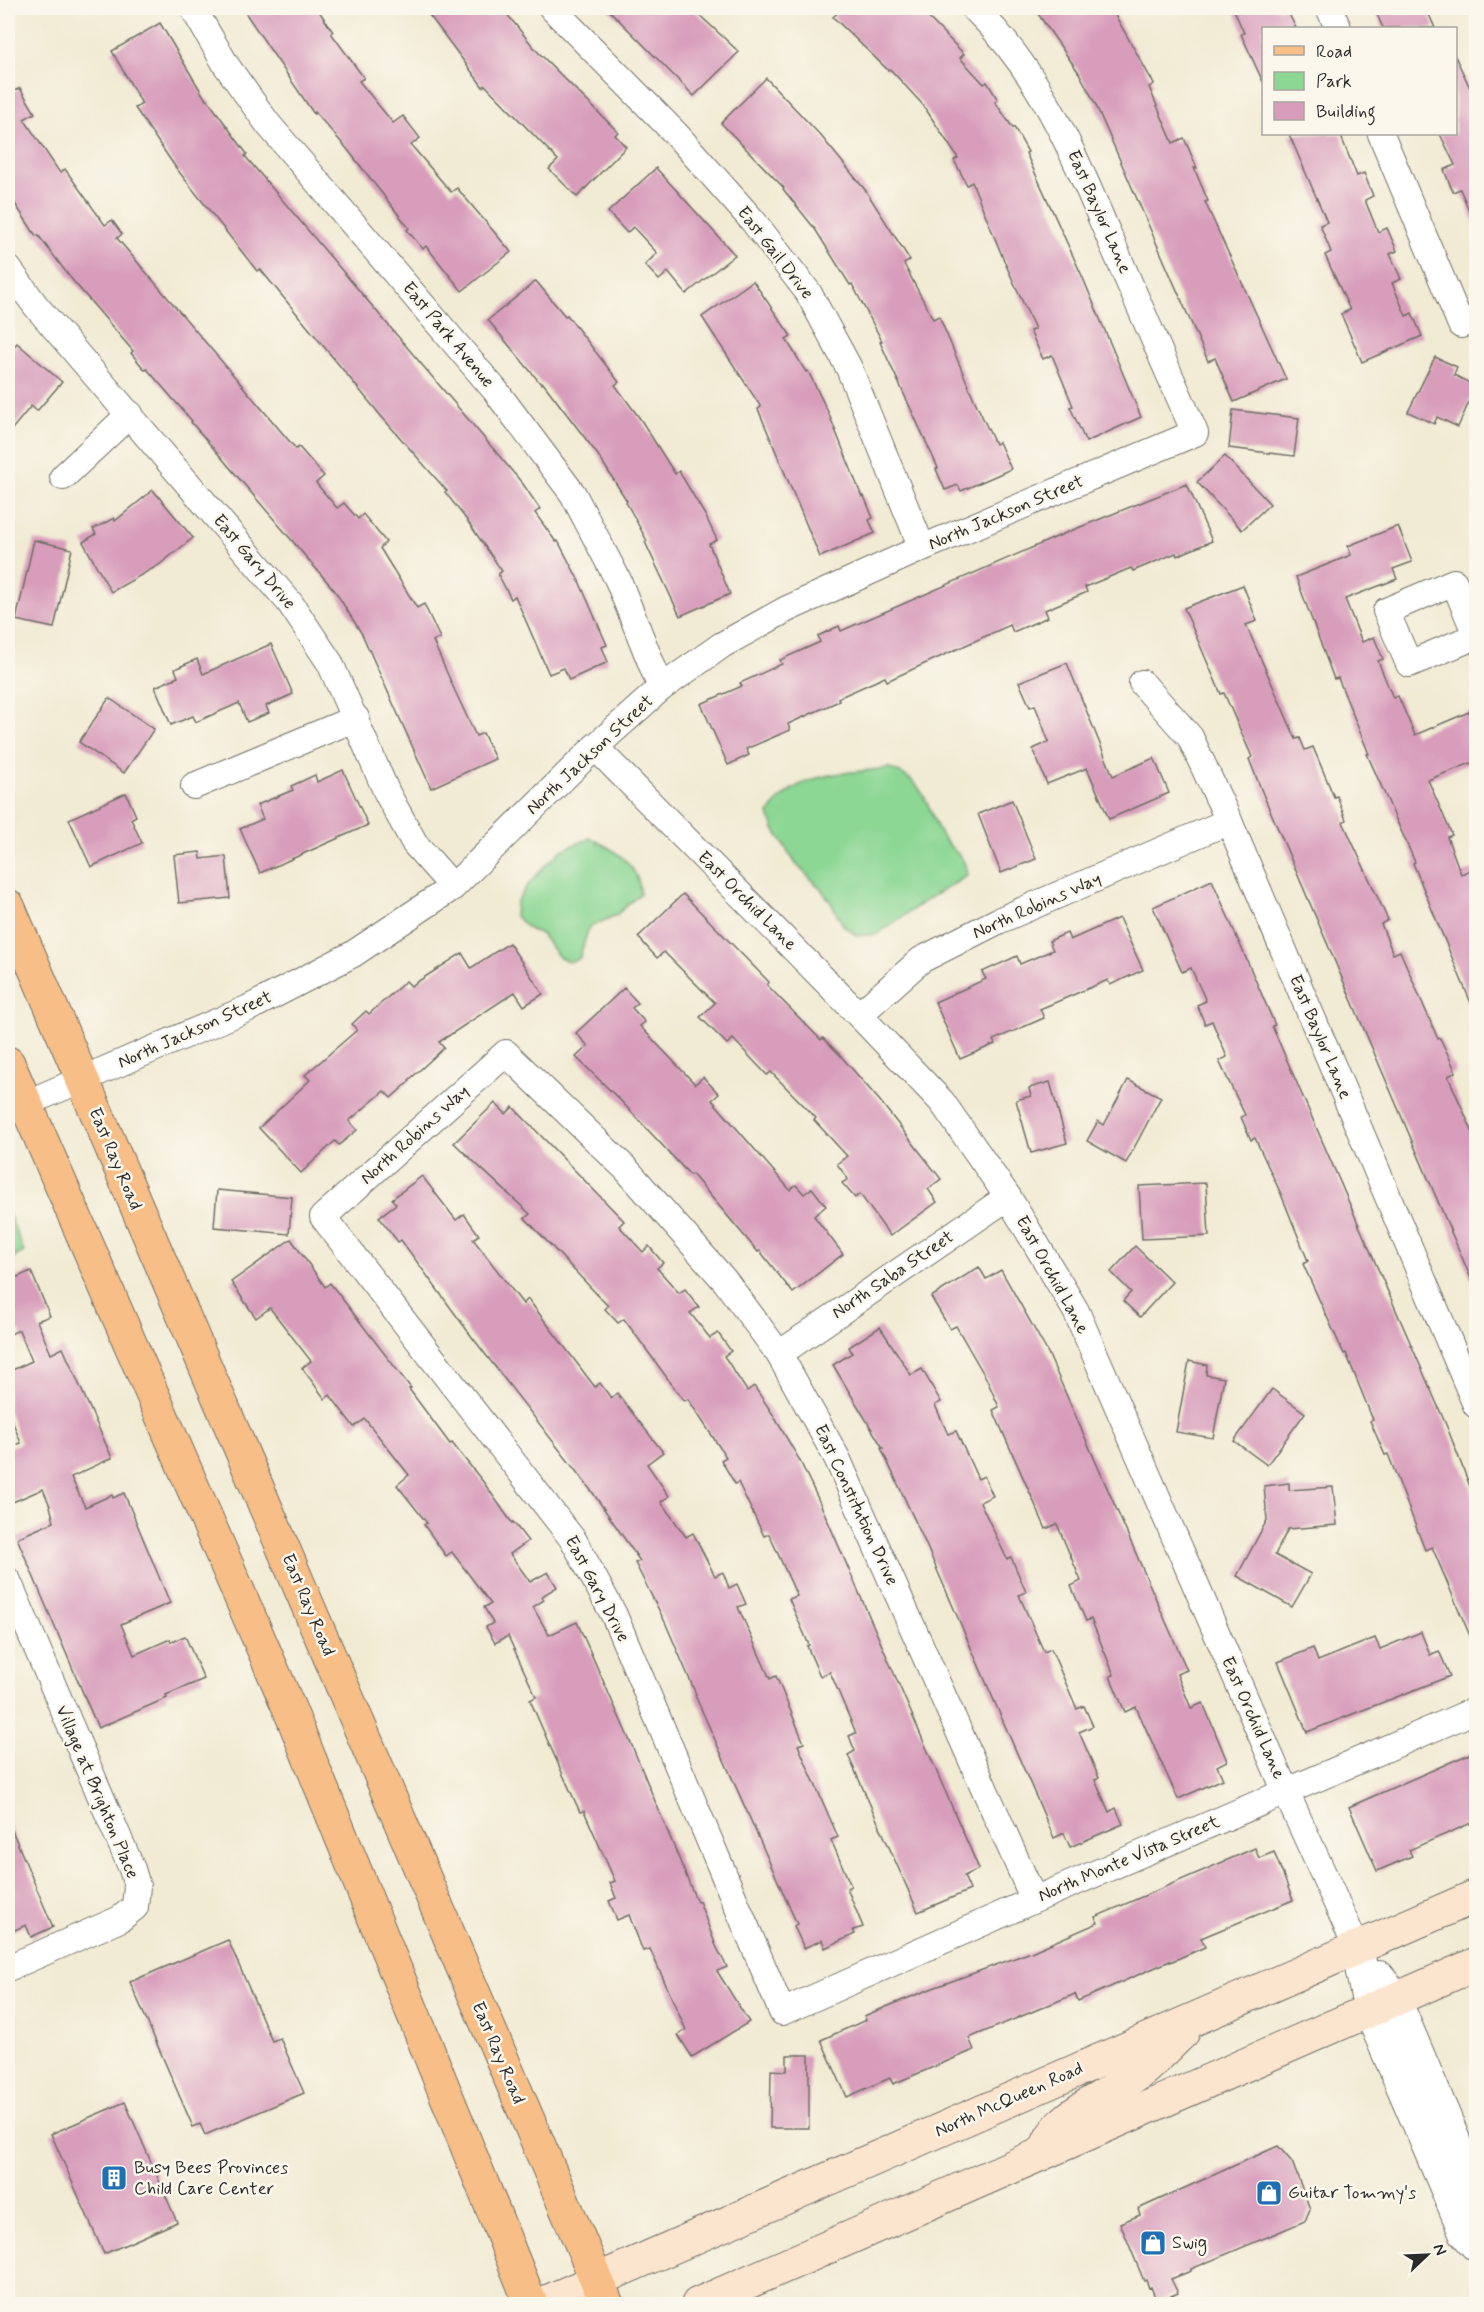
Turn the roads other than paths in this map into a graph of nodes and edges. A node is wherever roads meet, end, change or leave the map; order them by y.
1 (193, 8) edge
2 (552, 8) edge
3 (974, 8) edge
4 (1329, 8) edge
5 (1338, 27) edge
6 (1381, 135) edge
7 (8, 268) edge
8 (1469, 322) edge
9 (130, 414) junction
10 (1195, 433) joint
11 (63, 477) dead end
12 (922, 548) junction
13 (1142, 684) dead end
14 (661, 688) junction
15 (356, 718) junction
16 (595, 747) junction
17 (194, 786) dead end
18 (1229, 821) junction
19 (453, 887) junction
20 (8, 906) edge
21 (859, 1015) junction
22 (506, 1053) joint
23 (8, 1063) edge
24 (81, 1080) junction
25 (16, 1108) edge
26 (1008, 1197) junction
27 (323, 1217) joint
28 (779, 1354) junction
29 (1476, 1405) edge
30 (8, 1581) edge
31 (1476, 1710) edge
32 (1286, 1792) junction
33 (1476, 1896) edge
34 (1034, 1900) junction
35 (1356, 1948) junction
36 (1476, 1965) edge
37 (8, 1968) edge
38 (1382, 2005) junction
39 (783, 2012) joint
40 (1199, 2016) junction
41 (1045, 2154) junction
42 (1476, 2191) edge
43 (1476, 2245) edge
44 (602, 2292) edge
45 (531, 2304) edge
46 (542, 2304) edge
47 (698, 2304) edge

1 - 14 street, East Park Avenue
2 - 12 street, East Gail Drive
3 - 10 street, East Baylor Lane
4 - 5 street
6 - 8 street
7 - 9 street, East Gary Drive
9 - 11 street
9 - 15 street, East Gary Drive
10 - 12 street, North Jackson Street
12 - 14 street, North Jackson Street
13 - 18 street, East Baylor Lane
14 - 16 street, North Jackson Street
15 - 17 street
15 - 19 street, East Gary Drive
16 - 19 street, North Jackson Street
16 - 21 street, East Orchid Lane
18 - 21 street, North Robins Way
18 - 29 street, East Baylor Lane
19 - 24 street, North Jackson Street
20 - 24 main road, East Ray Road
21 - 26 street, East Orchid Lane
22 - 27 street, North Robins Way
22 - 28 street, East Constitution Drive
23 - 25 main road
24 - 25 street, North Jackson Street
24 - 44 main road, East Ray Road
25 - 45 main road
26 - 28 street, North Saba Street
26 - 32 street, East Orchid Lane
27 - 39 street, East Gary Drive
28 - 34 street, East Constitution Drive
30 - 37 street, Village at Brighton Place
31 - 32 street, North Monte Vista Street
32 - 34 street, North Monte Vista Street
32 - 35 street, East Orchid Lane
33 - 35 main road, North McQueen Road
34 - 39 street, North Monte Vista Street
35 - 38 street, East Orchid Lane
35 - 40 main road, North McQueen Road
36 - 38 main road
38 - 41 main road
38 - 42 street, East Orchid Lane
38 - 43 street, East Orchid Lane
40 - 41 main road
40 - 44 main road, North McQueen Road
41 - 47 main road
44 - 46 main road, North McQueen Road

